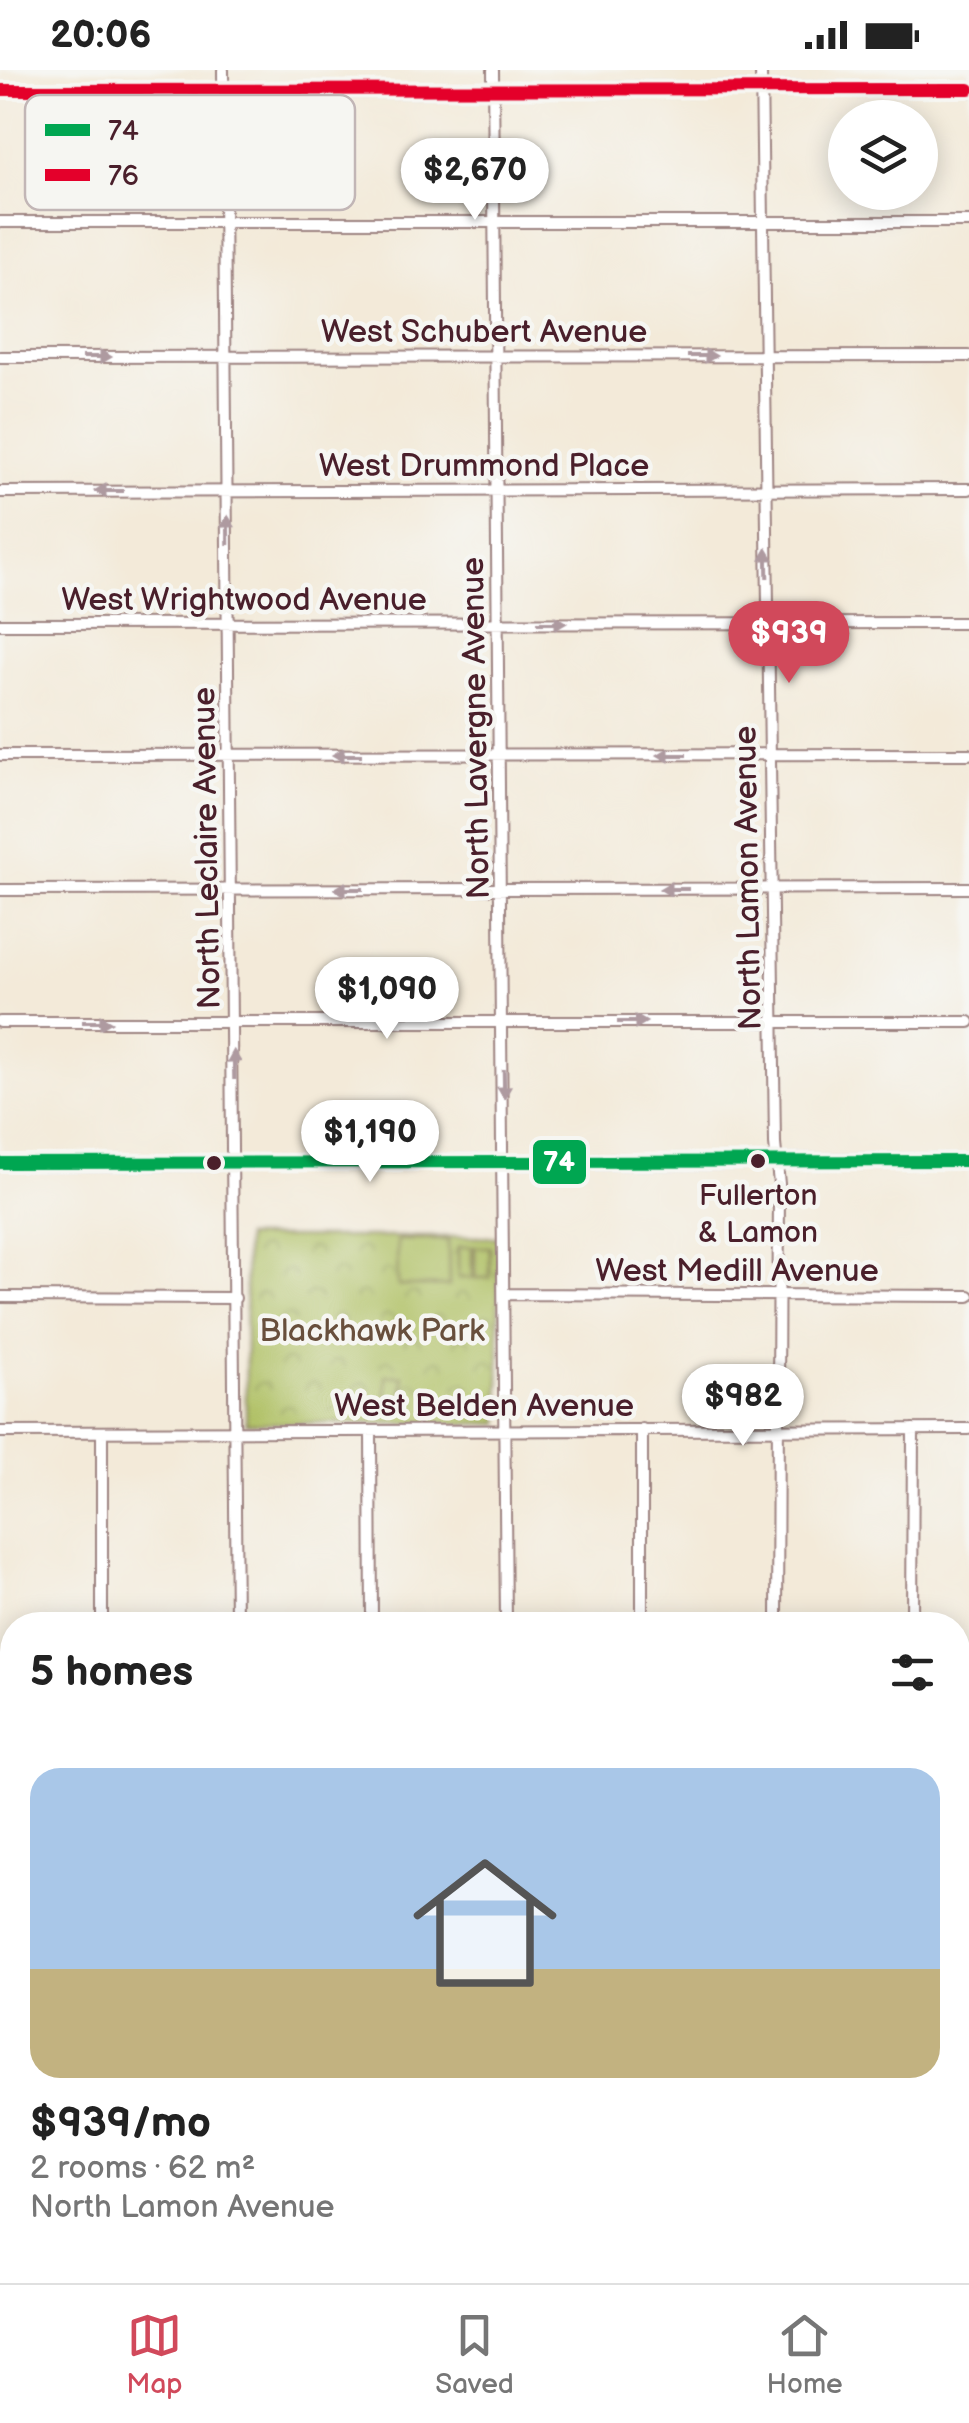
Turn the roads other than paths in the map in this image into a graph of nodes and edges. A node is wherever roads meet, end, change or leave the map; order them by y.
1 (224, 70) edge
2 (493, 70) edge
3 (761, 70) edge
4 (761, 89) junction
5 (969, 89) edge
6 (0, 90) edge
7 (224, 90) junction
8 (494, 90) junction
9 (224, 95) edge
10 (225, 210) edge
11 (0, 222) edge
12 (225, 222) junction
13 (495, 222) junction
14 (763, 222) junction
15 (969, 222) edge
16 (496, 356) junction
17 (764, 356) junction
18 (966, 356) edge
19 (0, 357) edge
20 (226, 357) junction
21 (969, 489) edge
22 (498, 490) junction
23 (766, 490) junction
24 (228, 491) junction
25 (0, 492) edge
26 (768, 623) junction
27 (969, 623) edge
28 (0, 624) edge
29 (229, 624) junction
30 (499, 624) junction
31 (770, 754) junction
32 (969, 754) edge
33 (230, 755) junction
34 (500, 755) junction
35 (0, 756) edge
36 (772, 888) junction
37 (969, 888) edge
38 (502, 889) junction
39 (0, 890) edge
40 (232, 890) junction
41 (0, 1022) edge
42 (233, 1022) junction
43 (503, 1022) junction
44 (774, 1022) junction
45 (969, 1022) edge
46 (969, 1161) edge
47 (235, 1162) junction
48 (505, 1162) junction
49 (776, 1162) junction
50 (0, 1163) edge
51 (505, 1294) junction
52 (779, 1295) junction
53 (969, 1296) edge
54 (0, 1297) edge
55 (235, 1298) junction
56 (642, 1429) junction
57 (913, 1429) junction
58 (506, 1430) junction
59 (778, 1430) junction
60 (969, 1430) edge
61 (0, 1432) edge
62 (102, 1432) junction
63 (236, 1432) junction
64 (371, 1432) junction
65 (102, 1612) edge
66 (236, 1612) edge
67 (372, 1612) edge
68 (506, 1612) edge
69 (642, 1612) edge
70 (777, 1612) edge
71 (912, 1612) edge

1 - 7 street, North Leclaire Avenue
2 - 8 street, North Lavergne Avenue
3 - 4 street, North Lamon Avenue
4 - 5 main road
4 - 8 main road
4 - 14 street, North Lamon Avenue
6 - 7 main road
7 - 8 main road
7 - 9 street, North Leclaire Avenue
8 - 13 street, North Lavergne Avenue
10 - 12 street, North Leclaire Avenue
11 - 12 street
12 - 13 street
12 - 20 street, North Leclaire Avenue
13 - 14 street
13 - 16 street, North Lavergne Avenue
14 - 15 street
14 - 17 street, North Lamon Avenue
16 -> 17 street, West Schubert Avenue
16 - 20 street, West Schubert Avenue
16 - 22 street, North Lavergne Avenue
17 - 18 street, West Schubert Avenue
17 - 23 street, North Lamon Avenue
19 -> 20 street, West Schubert Avenue
20 - 24 street, North Leclaire Avenue
21 - 23 street, West Drummond Place
22 - 23 street, West Drummond Place
22 - 24 street, West Drummond Place
22 - 30 street, North Lavergne Avenue
26 -> 23 street, North Lamon Avenue
24 -> 25 street, West Drummond Place
29 -> 24 street, North Leclaire Avenue
26 - 27 street, West Wrightwood Avenue
30 -> 26 street, West Wrightwood Avenue
26 - 31 street, North Lamon Avenue
28 - 29 street, West Wrightwood Avenue
29 - 30 street, West Wrightwood Avenue
29 - 33 street, North Leclaire Avenue
30 - 34 street, North Lavergne Avenue
31 - 32 street
31 -> 34 street
31 - 36 street, North Lamon Avenue
34 -> 33 street
33 - 35 street
33 - 40 street, North Leclaire Avenue
34 - 38 street, North Lavergne Avenue
36 - 37 street
36 -> 38 street
36 - 44 street, North Lamon Avenue
38 -> 40 street
38 - 43 street, North Lavergne Avenue
39 - 40 street
40 - 42 street, North Leclaire Avenue
41 -> 42 street
42 - 43 street
47 -> 42 street, North Leclaire Avenue
43 -> 44 street
43 -> 48 street, North Lavergne Avenue
44 - 45 street
44 - 49 street, North Lamon Avenue
46 - 49 main road
47 - 48 main road
47 - 50 main road
47 - 55 street, North Leclaire Avenue
48 - 49 main road
48 - 51 street, North Lavergne Avenue
49 - 52 street, North Lamon Avenue
51 - 52 street, West Medill Avenue
51 - 58 street, North Lavergne Avenue
52 - 53 street, West Medill Avenue
52 - 59 street, North Lamon Avenue
54 - 55 street
55 - 63 street, North Leclaire Avenue
56 - 58 street, West Belden Avenue
56 - 59 street, West Belden Avenue
56 - 69 street
57 - 59 street, West Belden Avenue
57 - 60 street, West Belden Avenue
57 - 71 street
58 - 64 street, West Belden Avenue
58 - 68 street, North Lavergne Avenue
59 - 70 street, North Lamon Avenue
61 - 62 street, West Belden Avenue
62 - 63 street, West Belden Avenue
62 - 65 street
63 - 64 street, West Belden Avenue
63 - 66 street, North Leclaire Avenue
64 - 67 street

